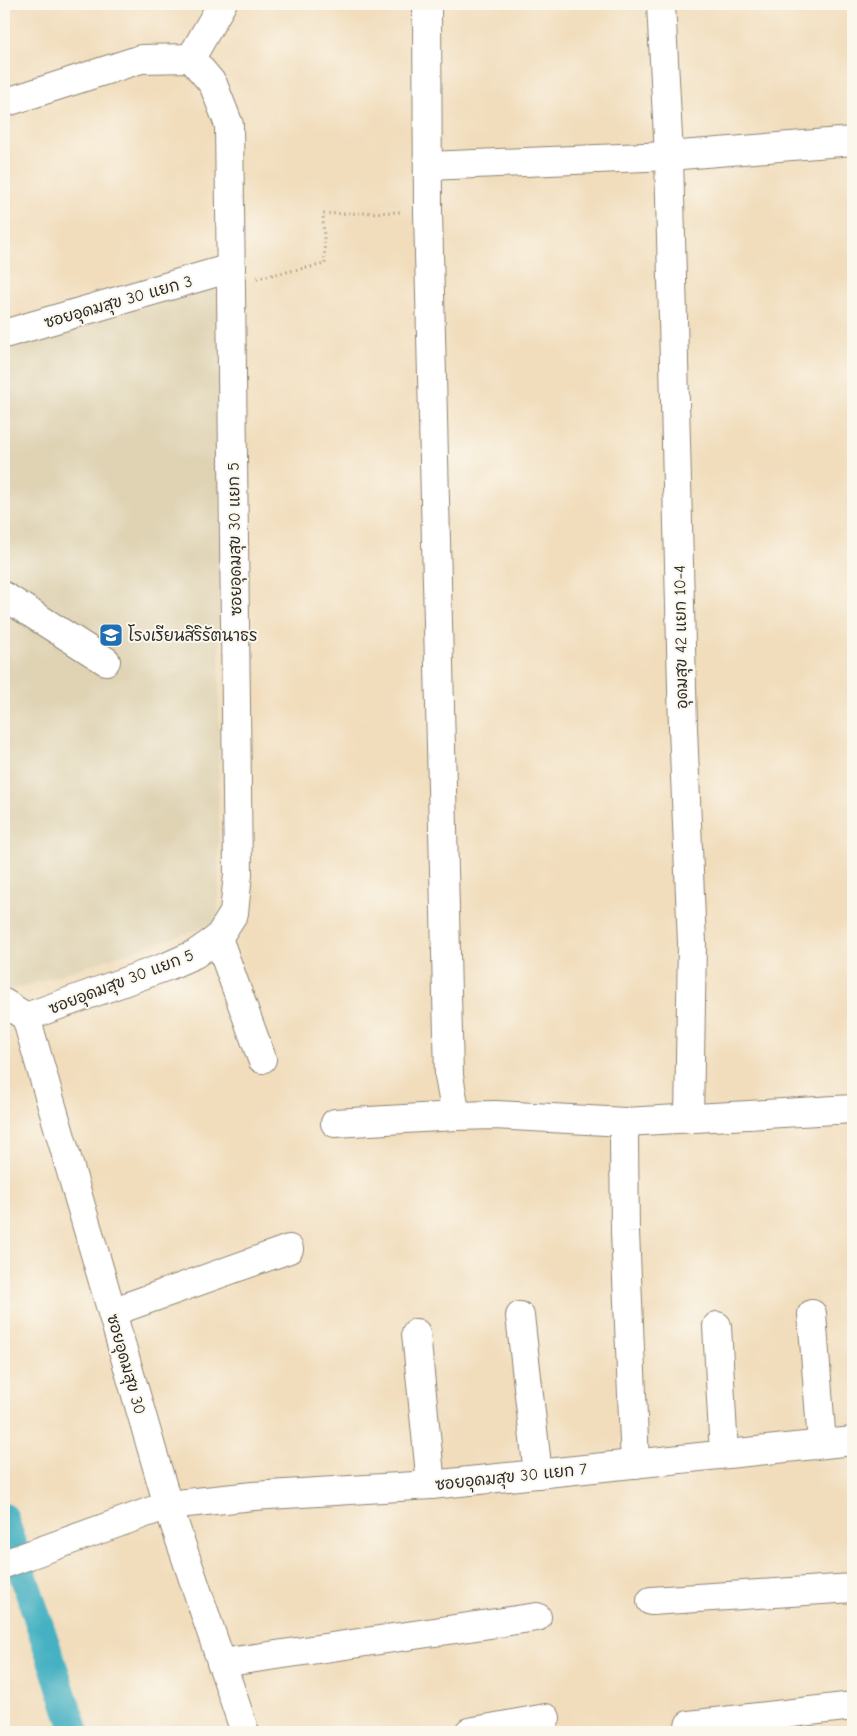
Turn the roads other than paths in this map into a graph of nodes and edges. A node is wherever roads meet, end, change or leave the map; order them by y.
1 (222, 4) edge
2 (427, 4) edge
3 (661, 4) edge
4 (191, 58) junction
5 (4, 103) edge
6 (853, 141) edge
7 (669, 156) junction
8 (428, 166) junction
9 (231, 275) junction
10 (4, 334) edge
11 (4, 596) edge
12 (106, 661) dead end
13 (218, 938) junction
14 (15, 1010) edge
15 (262, 1059) dead end
16 (853, 1109) edge
17 (456, 1116) junction
18 (689, 1119) junction
19 (335, 1122) dead end
20 (626, 1122) junction
21 (288, 1249) dead end
22 (112, 1312) junction
23 (812, 1314) dead end
24 (520, 1316) dead end
25 (717, 1326) dead end
26 (416, 1332) dead end
27 (853, 1441) edge
28 (822, 1444) junction
29 (724, 1454) junction
30 (634, 1464) junction
31 (538, 1474) junction
32 (431, 1485) junction
33 (168, 1505) junction
34 (7, 1563) edge
35 (853, 1588) edge
36 (651, 1601) dead end
37 (536, 1617) dead end
38 (221, 1662) junction
39 (853, 1706) edge
40 (546, 1718) dead end
41 (689, 1725) dead end
42 (245, 1732) edge
43 (469, 1732) edge

1 - 4 street
2 - 8 street
3 - 7 street, อุดมสุข 42 แยก 10-4
4 - 5 street
4 - 9 street, ซอยอุดมสุข 30 แยก 5
6 - 7 street
7 - 8 street
7 - 18 street, อุดมสุข 42 แยก 10-4
8 - 17 street
9 - 10 street, ซอยอุดมสุข 30 แยก 3
9 - 13 street, ซอยอุดมสุข 30 แยก 5
11 - 12 street
13 - 14 street, ซอยอุดมสุข 30 แยก 5
13 - 15 street
14 - 22 street, ซอยอุดมสุข 30
16 - 18 street
17 - 19 street
17 - 20 street
18 - 20 street
20 - 30 street
21 - 22 street
22 - 33 street, ซอยอุดมสุข 30
23 - 28 street
24 - 31 street
25 - 29 street
26 - 32 street
27 - 28 street, ซอยอุดมสุข 30 แยก 7
28 - 29 street, ซอยอุดมสุข 30 แยก 7
29 - 30 street, ซอยอุดมสุข 30 แยก 7
30 - 31 street, ซอยอุดมสุข 30 แยก 7
31 - 32 street, ซอยอุดมสุข 30 แยก 7
32 - 33 street, ซอยอุดมสุข 30 แยก 7
33 - 34 street, ซอยอุดมสุข 30 แยก 7
33 - 38 street, ซอยอุดมสุข 30
35 - 36 street
37 - 38 street
38 - 42 street, ซอยอุดมสุข 30
39 - 41 street
40 - 43 street

